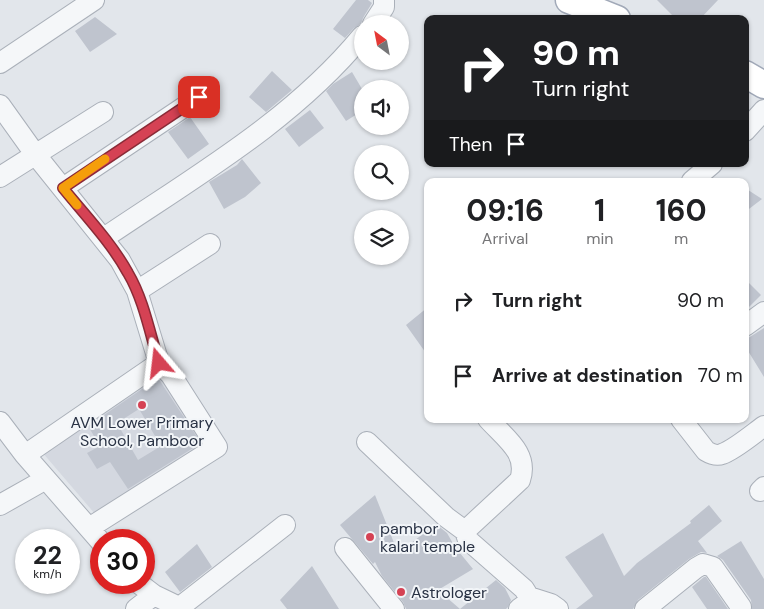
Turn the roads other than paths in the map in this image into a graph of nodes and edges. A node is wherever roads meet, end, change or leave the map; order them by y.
1 (94, 0) edge
2 (384, 0) edge
3 (569, 0) edge
4 (378, 15) edge
5 (607, 15) edge
6 (354, 46) edge
7 (0, 63) edge
8 (749, 76) edge
9 (764, 85) edge
10 (199, 97) dead end
11 (0, 105) edge
12 (764, 110) edge
13 (103, 112) dead end
14 (749, 126) edge
15 (35, 154) junction
16 (708, 167) edge
17 (0, 177) edge
18 (696, 178) edge
19 (63, 188) junction
20 (104, 238) junction
21 (210, 244) dead end
22 (137, 291) junction
23 (764, 312) edge
24 (749, 323) edge
25 (159, 363) junction
26 (0, 422) edge
27 (492, 423) edge
28 (685, 423) edge
29 (764, 426) edge
30 (367, 442) dead end
31 (24, 455) junction
32 (46, 479) junction
33 (0, 505) edge
34 (285, 525) dead end
35 (90, 529) edge
36 (103, 529) edge
37 (465, 531) junction
38 (345, 548) dead end
39 (154, 595) joint
40 (524, 603) edge
41 (741, 606) dead end
42 (182, 608) edge
43 (136, 609) edge
44 (394, 609) edge
45 (558, 609) edge
46 (645, 609) edge

1 - 7 street
2 - 4 street
3 - 5 main road
6 - 20 street
8 - 9 main road
10 - 19 street
11 - 15 street
12 - 14 street
13 - 15 street
15 - 17 street
15 - 19 street
16 - 18 street
19 - 20 street
20 - 22 street
21 - 22 street
22 - 25 street
23 - 24 street
25 - 31 street
25 - 36 street
26 - 31 street
27 - 37 street
28 - 29 street
30 - 37 street
31 - 32 street
32 - 33 street
32 - 35 street
34 - 42 street
37 - 40 street
38 - 44 street
39 - 42 street
39 - 43 street
40 - 45 street
41 - 46 street

